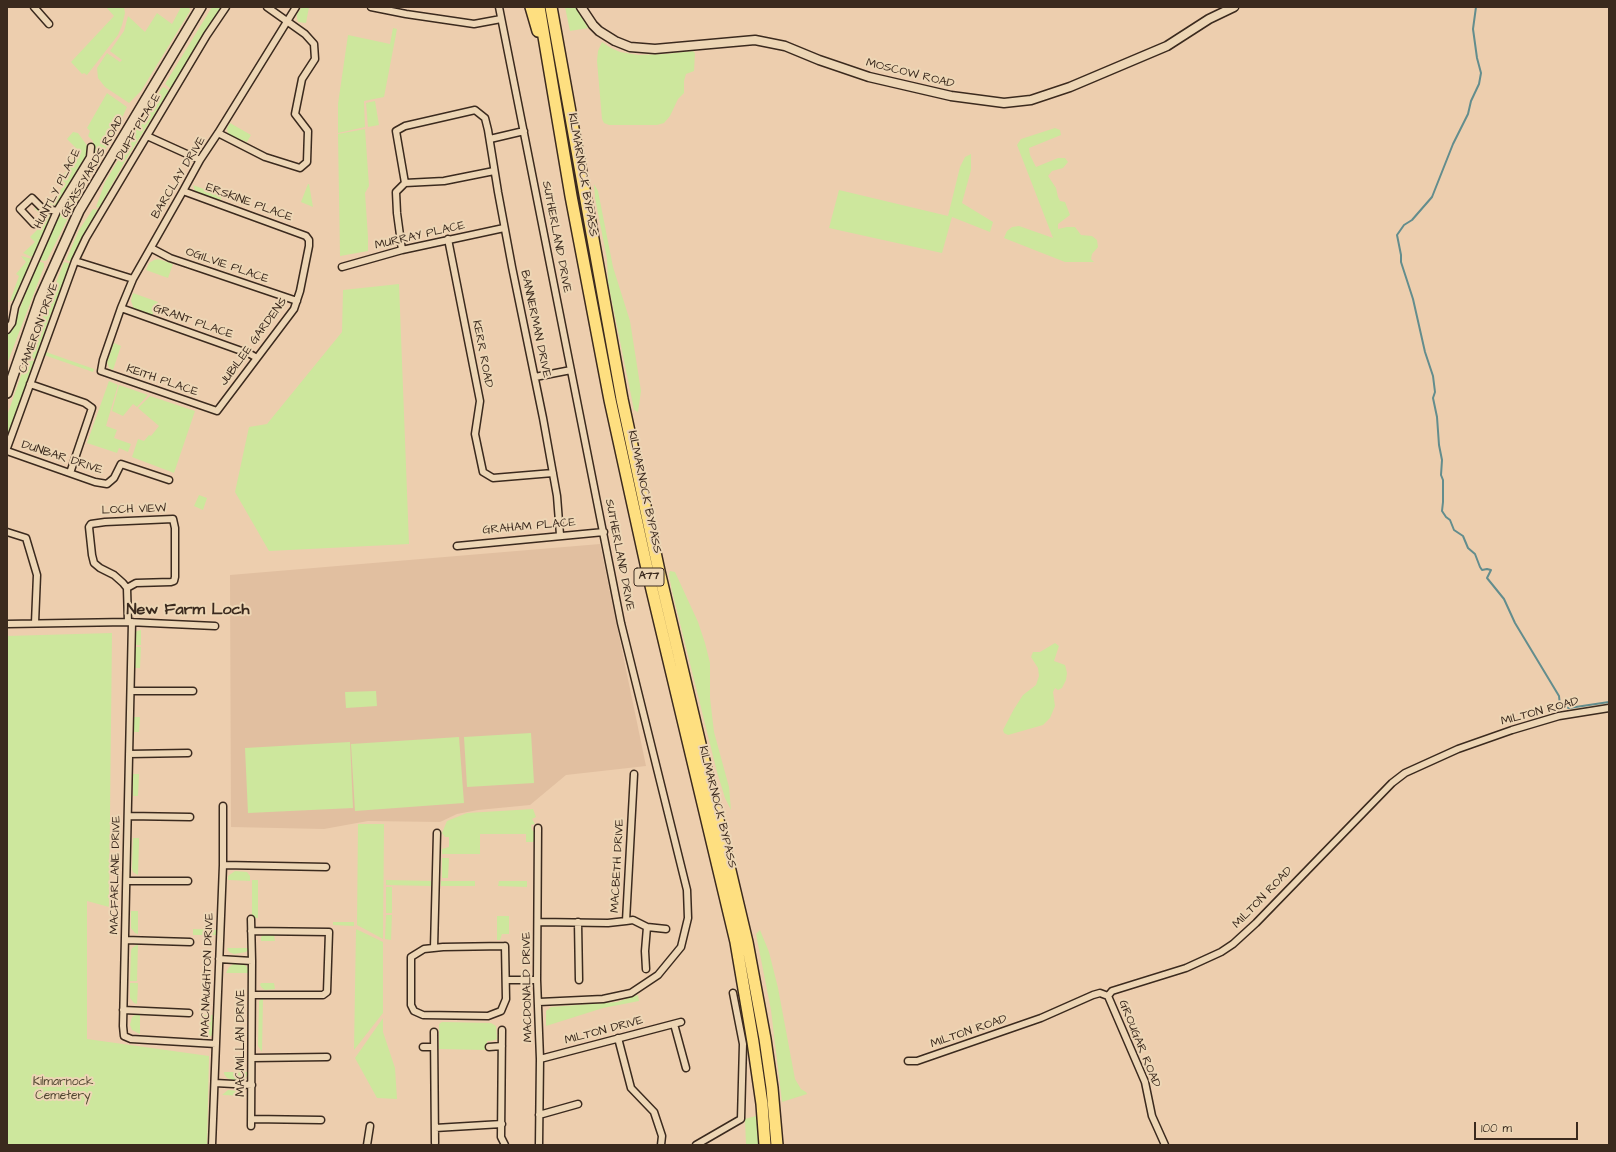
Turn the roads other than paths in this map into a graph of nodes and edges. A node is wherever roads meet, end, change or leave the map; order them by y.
1 (34, 7) edge
2 (201, 7) edge
3 (226, 7) edge
4 (267, 7) edge
5 (296, 7) edge
6 (371, 7) edge
7 (499, 7) edge
8 (531, 7) edge
9 (539, 7) edge
10 (551, 7) edge
11 (557, 7) edge
12 (581, 7) edge
13 (1234, 7) edge
14 (501, 19) junction
15 (287, 22) junction
16 (49, 24) dead end
17 (555, 28) junction
18 (546, 49) junction
19 (524, 131) junction
20 (218, 133) junction
21 (147, 136) junction
22 (490, 140) junction
23 (91, 146) dead end
24 (200, 160) junction
25 (494, 171) junction
26 (405, 183) junction
27 (183, 191) junction
28 (57, 211) junction
29 (34, 224) dead end
30 (504, 228) junction
31 (307, 237) joint
32 (448, 239) junction
33 (151, 248) junction
34 (402, 250) junction
35 (75, 261) junction
36 (342, 267) dead end
37 (133, 279) junction
38 (297, 301) junction
39 (121, 308) junction
40 (7, 330) edge
41 (257, 358) junction
42 (101, 370) joint
43 (571, 370) junction
44 (10, 376) edge
45 (535, 378) junction
46 (30, 384) junction
47 (7, 392) edge
48 (216, 411) joint
49 (7, 448) edge
50 (7, 451) edge
51 (70, 473) junction
52 (553, 473) junction
53 (169, 480) dead end
54 (7, 532) edge
55 (604, 532) junction
56 (560, 535) junction
57 (457, 546) dead end
58 (127, 588) junction
59 (130, 622) junction
60 (35, 623) junction
61 (7, 624) edge
62 (215, 626) dead end
63 (131, 691) junction
64 (193, 691) dead end
65 (1609, 708) edge
66 (188, 753) dead end
67 (129, 754) junction
68 (634, 774) dead end
69 (223, 806) dead end
70 (128, 816) junction
71 (190, 816) dead end
72 (538, 828) dead end
73 (437, 833) dead end
74 (223, 865) junction
75 (326, 867) dead end
76 (127, 880) junction
77 (188, 881) dead end
78 (251, 919) dead end
79 (626, 921) junction
80 (538, 922) junction
81 (578, 922) junction
82 (647, 927) junction
83 (666, 928) dead end
84 (251, 931) junction
85 (125, 940) junction
86 (190, 942) dead end
87 (434, 948) junction
88 (220, 958) junction
89 (252, 961) junction
90 (646, 969) dead end
91 (506, 980) junction
92 (537, 980) junction
93 (579, 980) dead end
94 (733, 993) dead end
95 (252, 995) junction
96 (1108, 996) junction
97 (539, 1002) junction
98 (123, 1010) junction
99 (189, 1013) dead end
100 (681, 1022) dead end
101 (674, 1024) junction
102 (502, 1030) dead end
103 (434, 1032) dead end
104 (618, 1038) junction
105 (216, 1044) junction
106 (502, 1046) junction
107 (423, 1047) dead end
108 (434, 1047) junction
109 (489, 1047) dead end
110 (327, 1057) dead end
111 (252, 1058) junction
112 (540, 1059) junction
113 (908, 1061) dead end
114 (686, 1068) dead end
115 (215, 1083) junction
116 (252, 1085) junction
117 (578, 1104) dead end
118 (539, 1115) junction
119 (321, 1120) dead end
120 (502, 1124) junction
121 (370, 1126) dead end
122 (435, 1128) junction
123 (435, 1142) dead end
124 (212, 1145) edge
125 (367, 1145) edge
126 (505, 1145) edge
127 (539, 1145) edge
128 (661, 1145) edge
129 (696, 1145) edge
130 (765, 1145) edge
131 (777, 1145) edge
132 (1165, 1145) edge

1 - 16 street
2 - 44 main road, GRASSYARDS ROAD
3 - 21 street, DUFF PLACE
4 - 15 street
5 - 15 street, BARCLAY DRIVE
6 - 14 street
7 - 14 street, SUTHERLAND DRIVE
8 - 18 highway, A77
9 - 18 highway, KILMARNOCK BYPASS / A77
10 - 17 highway, KILMARNOCK BYPASS / A77
11 - 17 highway, A77
12 - 13 street, MOSCOW ROAD
14 - 19 street, SUTHERLAND DRIVE
15 - 20 street, BARCLAY DRIVE
15 - 20 street
17 - 131 highway, KILMARNOCK BYPASS / A77
18 - 130 highway, KILMARNOCK BYPASS / A77
19 - 22 street
19 - 43 street, SUTHERLAND DRIVE
20 - 24 street, BARCLAY DRIVE
21 - 24 street
21 - 35 street, DUFF PLACE
22 - 25 street, BANNERMAN DRIVE
22 - 26 street, BANNERMAN DRIVE
23 - 28 street, HUNTLY PLACE
24 - 27 street, BARCLAY DRIVE
25 - 26 street
25 - 30 street, BANNERMAN DRIVE
26 - 34 street
27 - 31 street, ERSKINE PLACE
27 - 33 street, BARCLAY DRIVE
28 - 29 street
28 - 40 street, HUNTLY PLACE
30 - 32 street, MURRAY PLACE
30 - 45 street, BANNERMAN DRIVE
31 - 38 street, JUBILEE GARDENS
32 - 34 street, MURRAY PLACE
32 - 52 street, KERR ROAD
33 - 37 street, BARCLAY DRIVE
33 - 38 street, OGILVIE PLACE
34 - 36 street, MURRAY PLACE
35 - 37 street
35 - 46 street, CAMERON DRIVE
37 - 39 street, BARCLAY DRIVE
38 - 41 street, JUBILEE GARDENS
39 - 41 street, GRANT PLACE
39 - 42 street, BARCLAY DRIVE
41 - 48 street, JUBILEE GARDENS
42 - 48 street, KEITH PLACE
43 - 45 street
43 - 55 street, SUTHERLAND DRIVE
44 - 47 main road, GRASSYARDS ROAD
45 - 52 street, BANNERMAN DRIVE
46 - 49 street, CAMERON DRIVE
46 - 51 street
50 - 51 street, DUNBAR DRIVE
51 - 53 street, DUNBAR DRIVE
52 - 56 street, BANNERMAN DRIVE
54 - 60 street
55 - 56 street, GRAHAM PLACE
55 - 97 street, SUTHERLAND DRIVE
56 - 57 street, GRAHAM PLACE
58 - 58 street, LOCH VIEW
58 - 59 street
59 - 60 street
59 - 62 street
59 - 63 street, MACFARLANE DRIVE
60 - 61 street
63 - 64 street
63 - 67 street, MACFARLANE DRIVE
65 - 96 street, MILTON ROAD
66 - 67 street
67 - 70 street, MACFARLANE DRIVE
68 - 79 street, MACBETH DRIVE
69 - 74 street, MACNAUGHTON DRIVE
70 - 71 street
70 - 76 street, MACFARLANE DRIVE
72 - 80 street, MACDONALD DRIVE
73 - 87 street
74 - 75 street
74 - 88 street, MACNAUGHTON DRIVE
76 - 77 street
76 - 85 street, MACFARLANE DRIVE
78 - 84 street, MACMILLAN DRIVE
79 - 81 street, MACBETH DRIVE
79 - 82 street
80 - 81 street, MACBETH DRIVE
80 - 92 street, MACDONALD DRIVE
81 - 93 street
82 - 83 street
82 - 90 street
84 - 89 street, MACMILLAN DRIVE
84 - 95 street
85 - 86 street
85 - 98 street, MACFARLANE DRIVE
87 - 91 street
87 - 91 street
88 - 89 street
88 - 105 street, MACNAUGHTON DRIVE
89 - 95 street, MACMILLAN DRIVE
91 - 92 street
92 - 97 street, MACDONALD DRIVE
94 - 129 street
95 - 111 street, MACMILLAN DRIVE
96 - 113 street, MILTON ROAD
96 - 132 street, GROUGAR ROAD
97 - 112 street, MACDONALD DRIVE
98 - 99 street
98 - 105 street, MACFARLANE DRIVE
100 - 101 street, MILTON DRIVE
101 - 104 street, MILTON DRIVE
101 - 114 street
102 - 106 street
103 - 108 street
104 - 112 street, MILTON DRIVE
104 - 128 street
105 - 115 street, MACNAUGHTON DRIVE
106 - 109 street
106 - 120 street
107 - 108 street
108 - 122 street
110 - 111 street
111 - 116 street, MACMILLAN DRIVE
112 - 118 street, MACDONALD DRIVE
115 - 116 street
115 - 124 street, MACNAUGHTON DRIVE
116 - 119 street, MACMILLAN DRIVE
117 - 118 street
118 - 127 street, MACDONALD DRIVE
120 - 122 street
120 - 126 street
121 - 125 street
122 - 123 street

